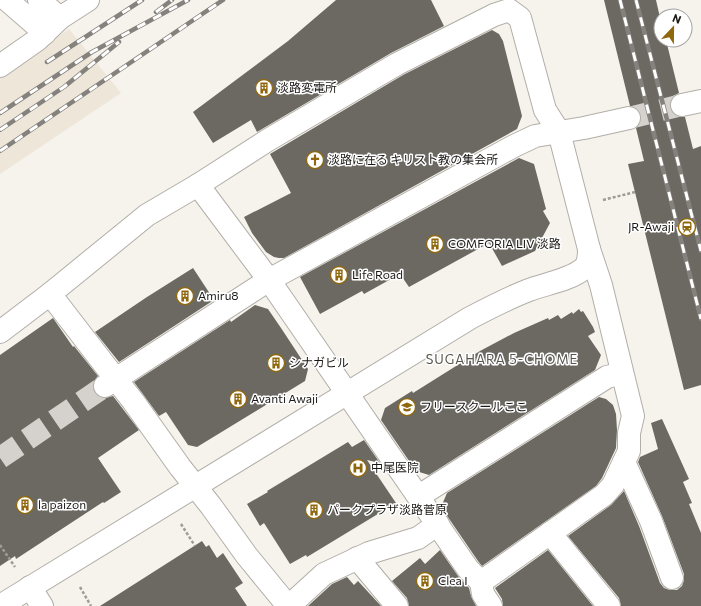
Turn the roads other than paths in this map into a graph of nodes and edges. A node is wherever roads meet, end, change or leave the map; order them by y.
1 (7, 0) edge
2 (39, 0) edge
3 (88, 0) edge
4 (53, 25) junction
5 (0, 66) edge
6 (629, 118) tunnel mouth
7 (559, 132) junction
8 (198, 185) junction
9 (589, 249) junction
10 (269, 280) junction
11 (50, 294) junction
12 (0, 332) edge
13 (622, 373) junction
14 (110, 382) junction
15 (347, 394) junction
16 (624, 462) junction
17 (196, 487) junction
18 (419, 496) junction
19 (438, 524) junction
20 (550, 533) junction
21 (357, 558) junction
22 (672, 578) dead end
23 (481, 582) junction
24 (30, 587) junction
25 (0, 606) edge
26 (42, 606) edge
27 (288, 606) edge
28 (397, 606) edge
29 (492, 606) edge
30 (610, 606) edge

1 - 4 street
2 - 4 street
3 - 4 street
4 - 5 street
6 - 7 street
7 - 8 street
7 - 9 street
7 - 10 street
8 - 10 street
8 - 11 street
9 - 13 street
9 - 15 street
10 - 14 street
10 - 15 street
11 - 12 street
11 - 14 street
13 - 16 street
13 - 18 street
14 - 17 street
15 - 17 street
15 - 18 street
16 - 20 street
16 - 22 street
17 - 24 street
17 - 27 street
18 - 19 street
19 - 21 street
19 - 23 street
20 - 23 street
20 - 30 street
21 - 27 street
21 - 28 street
23 - 29 street
24 - 25 street
24 - 26 street

